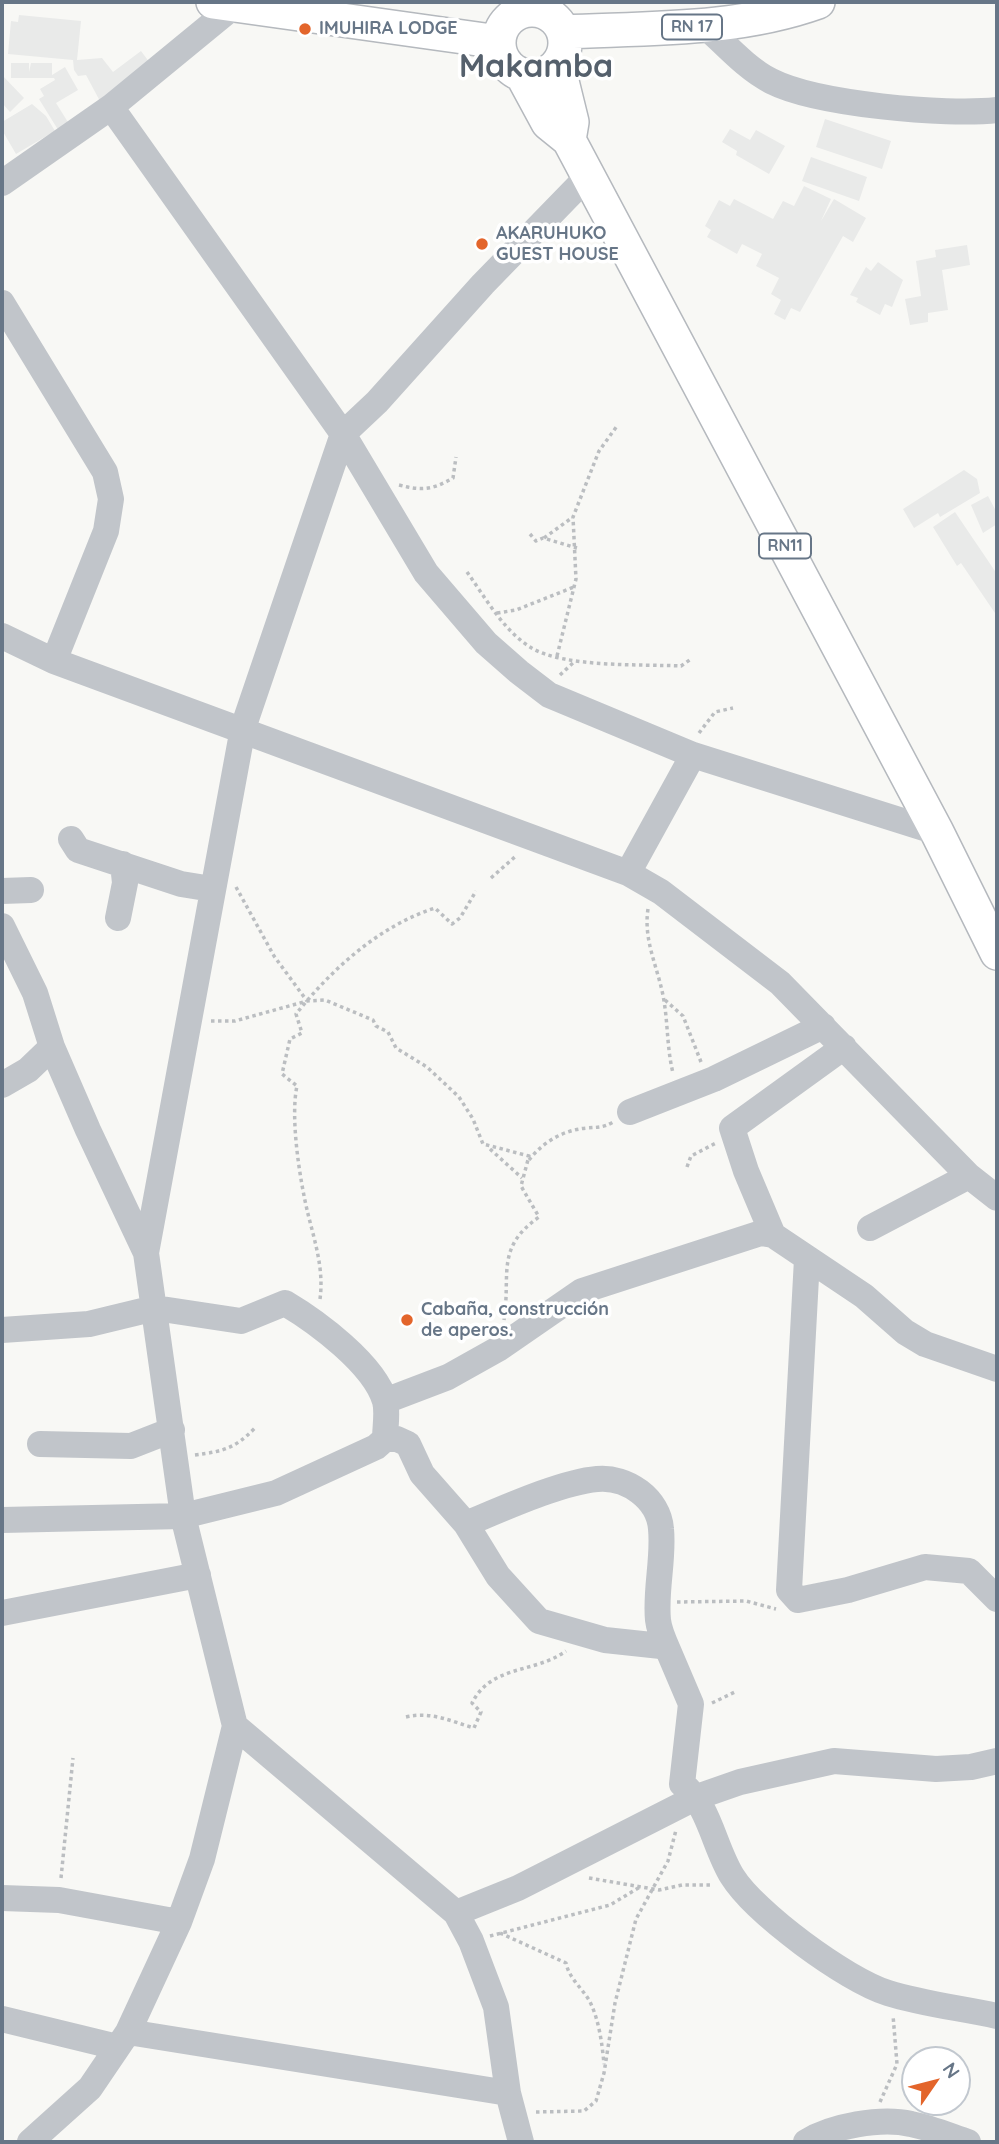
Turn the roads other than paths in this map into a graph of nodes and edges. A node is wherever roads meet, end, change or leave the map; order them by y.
1 (818, 2) edge
2 (224, 4) edge
3 (522, 7) edge
4 (703, 14) edge
5 (564, 32) junction
6 (499, 42) junction
7 (558, 65) junction
8 (522, 75) junction
9 (111, 107) junction
10 (997, 110) edge
11 (569, 140) junction
12 (588, 176) junction
13 (2, 183) edge
14 (2, 303) edge
15 (344, 433) junction
16 (2, 636) edge
17 (54, 661) junction
18 (243, 728) junction
19 (690, 754) junction
20 (937, 832) junction
21 (71, 839) dead end
22 (123, 864) junction
23 (628, 873) junction
24 (214, 877) junction
25 (31, 890) dead end
26 (2, 891) edge
27 (118, 918) dead end
28 (2, 926) edge
29 (997, 953) edge
30 (823, 1026) junction
31 (52, 1047) junction
32 (844, 1047) junction
33 (2, 1085) edge
34 (631, 1112) road end
35 (969, 1175) junction
36 (997, 1198) edge
37 (870, 1228) dead end
38 (773, 1235) junction
39 (146, 1253) junction
40 (807, 1259) junction
41 (155, 1308) junction
42 (2, 1326) edge
43 (997, 1369) edge
44 (385, 1401) junction
45 (172, 1430) junction
46 (385, 1439) junction
47 (40, 1444) dead end
48 (183, 1516) junction
49 (2, 1520) edge
50 (466, 1524) junction
51 (198, 1575) junction
52 (997, 1599) edge
53 (2, 1613) edge
54 (667, 1650) junction
55 (235, 1726) junction
56 (997, 1760) edge
57 (686, 1802) junction
58 (2, 1898) edge
59 (456, 1913) junction
60 (179, 1922) junction
61 (997, 2016) edge
62 (2, 2019) edge
63 (122, 2040) junction
64 (511, 2103) junction
65 (30, 2142) edge
66 (521, 2142) edge
67 (806, 2142) edge
68 (968, 2142) edge

1 - 4 main road, RN 17
2 - 6 main road
2 - 9 street
3 - 5 main road
3 - 6 main road
4 - 5 main road, RN 17
4 - 10 street
5 - 7 main road, RN11
6 - 8 main road, RN11
7 - 8 main road
7 - 11 main road, RN11
8 - 11 main road, RN11
9 - 13 street
9 - 15 street
11 - 12 main road, RN11
12 - 15 street
12 - 20 main road, RN11
14 - 17 street
15 - 18 street
15 - 19 street
16 - 17 street
17 - 18 street
18 - 23 street
18 - 24 street
19 - 20 street
19 - 23 street
20 - 29 main road, RN11
21 - 22 street
22 - 24 street
22 - 27 street
23 - 30 street
24 - 39 street
25 - 26 street
28 - 31 street
30 - 32 street
30 - 34 street
31 - 33 street
31 - 39 street
32 - 35 street
32 - 38 street
35 - 36 street
35 - 37 street
38 - 40 street
38 - 44 street
39 - 41 street
40 - 43 street
40 - 52 street
41 - 42 street
41 - 44 street
41 - 45 street
44 - 46 street
45 - 47 street
45 - 48 street
46 - 48 street
46 - 50 street
48 - 49 street
48 - 51 street
50 - 54 street
50 - 54 street
51 - 53 street
51 - 55 street
54 - 57 street
55 - 59 street
55 - 60 street
56 - 57 street
57 - 59 street
57 - 61 street
58 - 60 street
59 - 64 street
60 - 63 street
62 - 63 street
63 - 64 street
63 - 65 street
64 - 66 street
67 - 68 street

